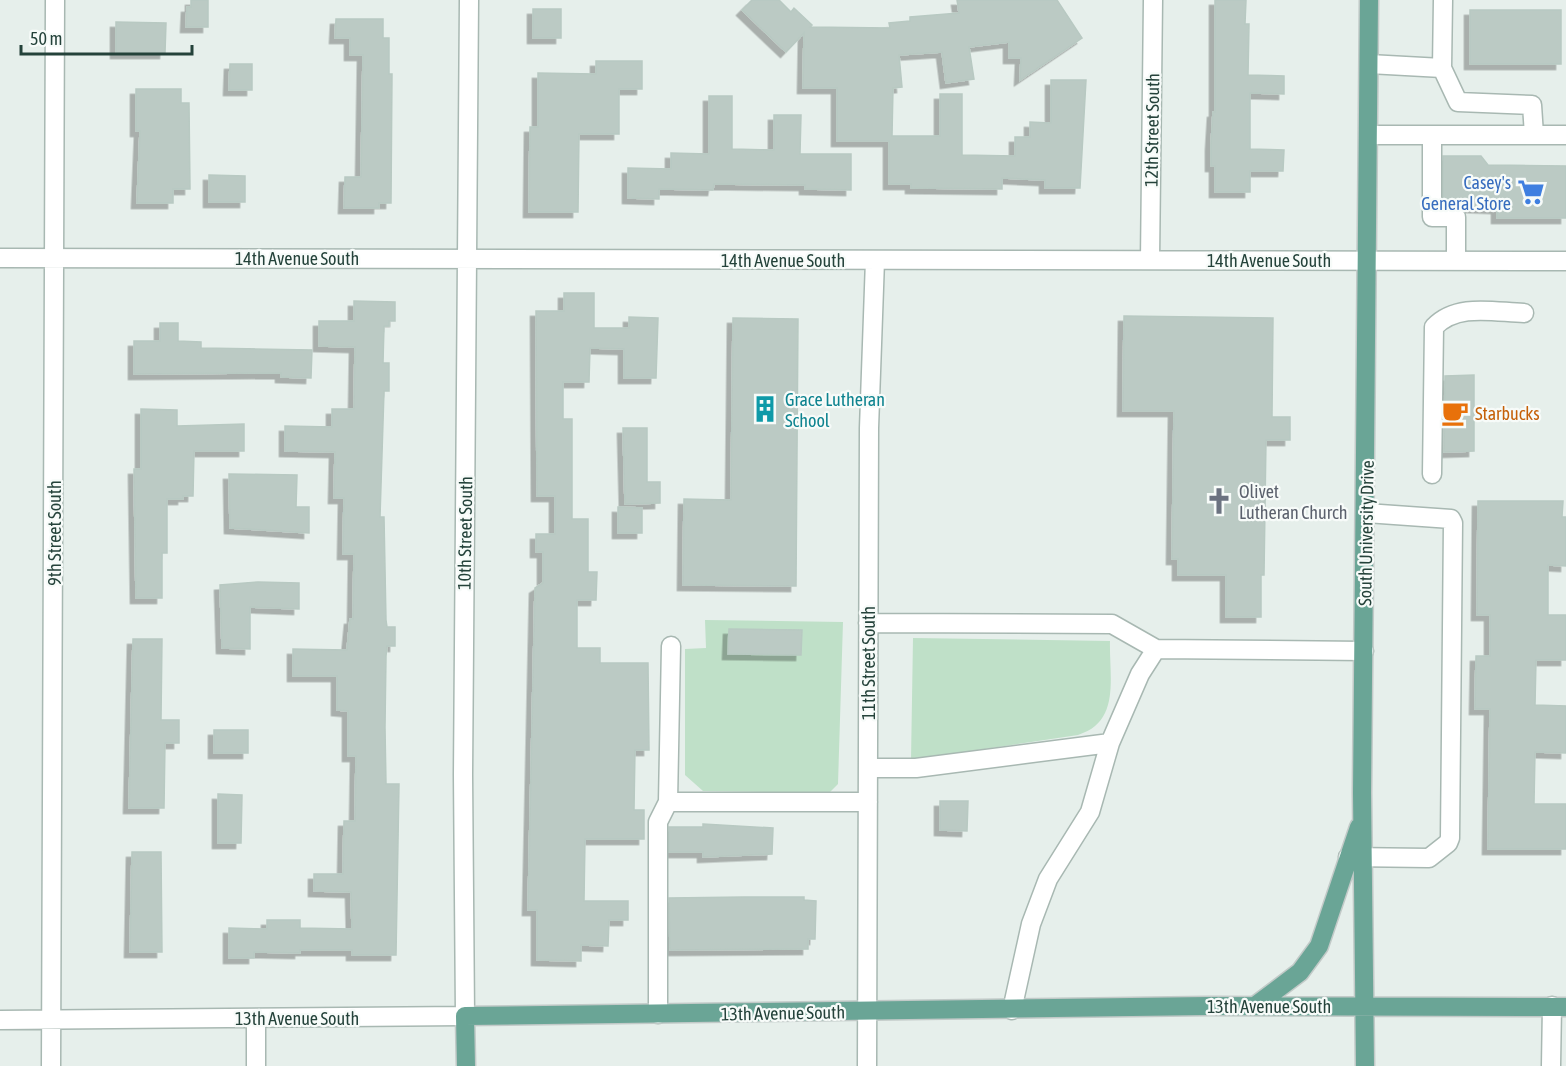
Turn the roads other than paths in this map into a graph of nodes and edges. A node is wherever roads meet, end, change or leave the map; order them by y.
1 (55, 0) edge
2 (469, 0) edge
3 (1153, 0) edge
4 (1369, 0) edge
5 (1443, 0) edge
6 (1369, 64) junction
7 (1442, 68) junction
8 (1369, 135) junction
9 (1534, 135) junction
10 (1566, 135) edge
11 (1432, 136) junction
12 (0, 258) edge
13 (56, 259) junction
14 (468, 259) junction
15 (875, 260) junction
16 (1150, 260) junction
17 (1369, 260) junction
18 (1456, 261) junction
19 (1566, 261) edge
20 (1524, 313) dead end
21 (1432, 474) dead end
22 (1366, 513) junction
23 (868, 623) junction
24 (671, 646) dead end
25 (1156, 649) junction
26 (1364, 651) junction
27 (1110, 743) junction
28 (869, 768) junction
29 (668, 802) junction
30 (868, 802) junction
31 (1356, 857) junction
32 (1255, 1006) junction
33 (1366, 1006) junction
34 (1559, 1006) edge
35 (1012, 1010) junction
36 (867, 1012) junction
37 (658, 1014) junction
38 (465, 1016) junction
39 (256, 1018) junction
40 (52, 1019) junction
41 (0, 1020) edge
42 (51, 1066) edge
43 (256, 1066) edge
44 (466, 1066) edge
45 (867, 1066) edge
46 (1365, 1066) edge
47 (1551, 1066) edge

1 - 13 street, 9th Street South
2 - 14 street, 10th Street South
3 - 16 street, 12th Street South
4 - 6 main road, South University Drive
5 - 7 street
6 - 7 street
6 - 8 main road, South University Drive
7 - 9 street
8 - 11 street
8 - 17 main road, South University Drive
9 - 10 street
9 - 11 street
11 - 18 street
12 - 13 street, 14th Avenue South
13 - 14 street, 14th Avenue South
13 - 40 street, 9th Street South
14 - 15 street, 14th Avenue South
14 - 38 street, 10th Street South
15 - 16 street, 14th Avenue South
15 - 23 street, 11th Street South
16 - 17 street, 14th Avenue South
17 - 18 street, 14th Avenue South
17 - 22 main road, South University Drive
18 - 19 street, 14th Avenue South
20 - 21 street
22 - 26 main road, South University Drive
22 - 31 street
23 - 25 street
23 - 28 street, 11th Street South
24 - 29 street
25 - 26 street
25 - 27 street
26 - 31 main road, South University Drive
27 - 28 street
27 - 35 street
28 - 30 street, 11th Street South
29 - 30 street
29 - 37 street
30 - 36 street, 11th Street South
31 - 32 main road
31 - 33 main road, South University Drive
32 - 33 main road, 13th Avenue South
32 - 35 main road, 13th Avenue South
33 - 34 main road, 13th Avenue South
33 - 46 main road, South University Drive
34 - 47 street
35 - 36 main road, 13th Avenue South
36 - 37 main road, 13th Avenue South
36 - 45 street, 11th Street South
37 - 38 main road, 13th Avenue South
38 - 39 street, 13th Avenue South
38 - 44 main road, 10th Street South
39 - 40 street, 13th Avenue South
39 - 43 street
40 - 41 street, 13th Avenue South
40 - 42 street, 9th Street South

